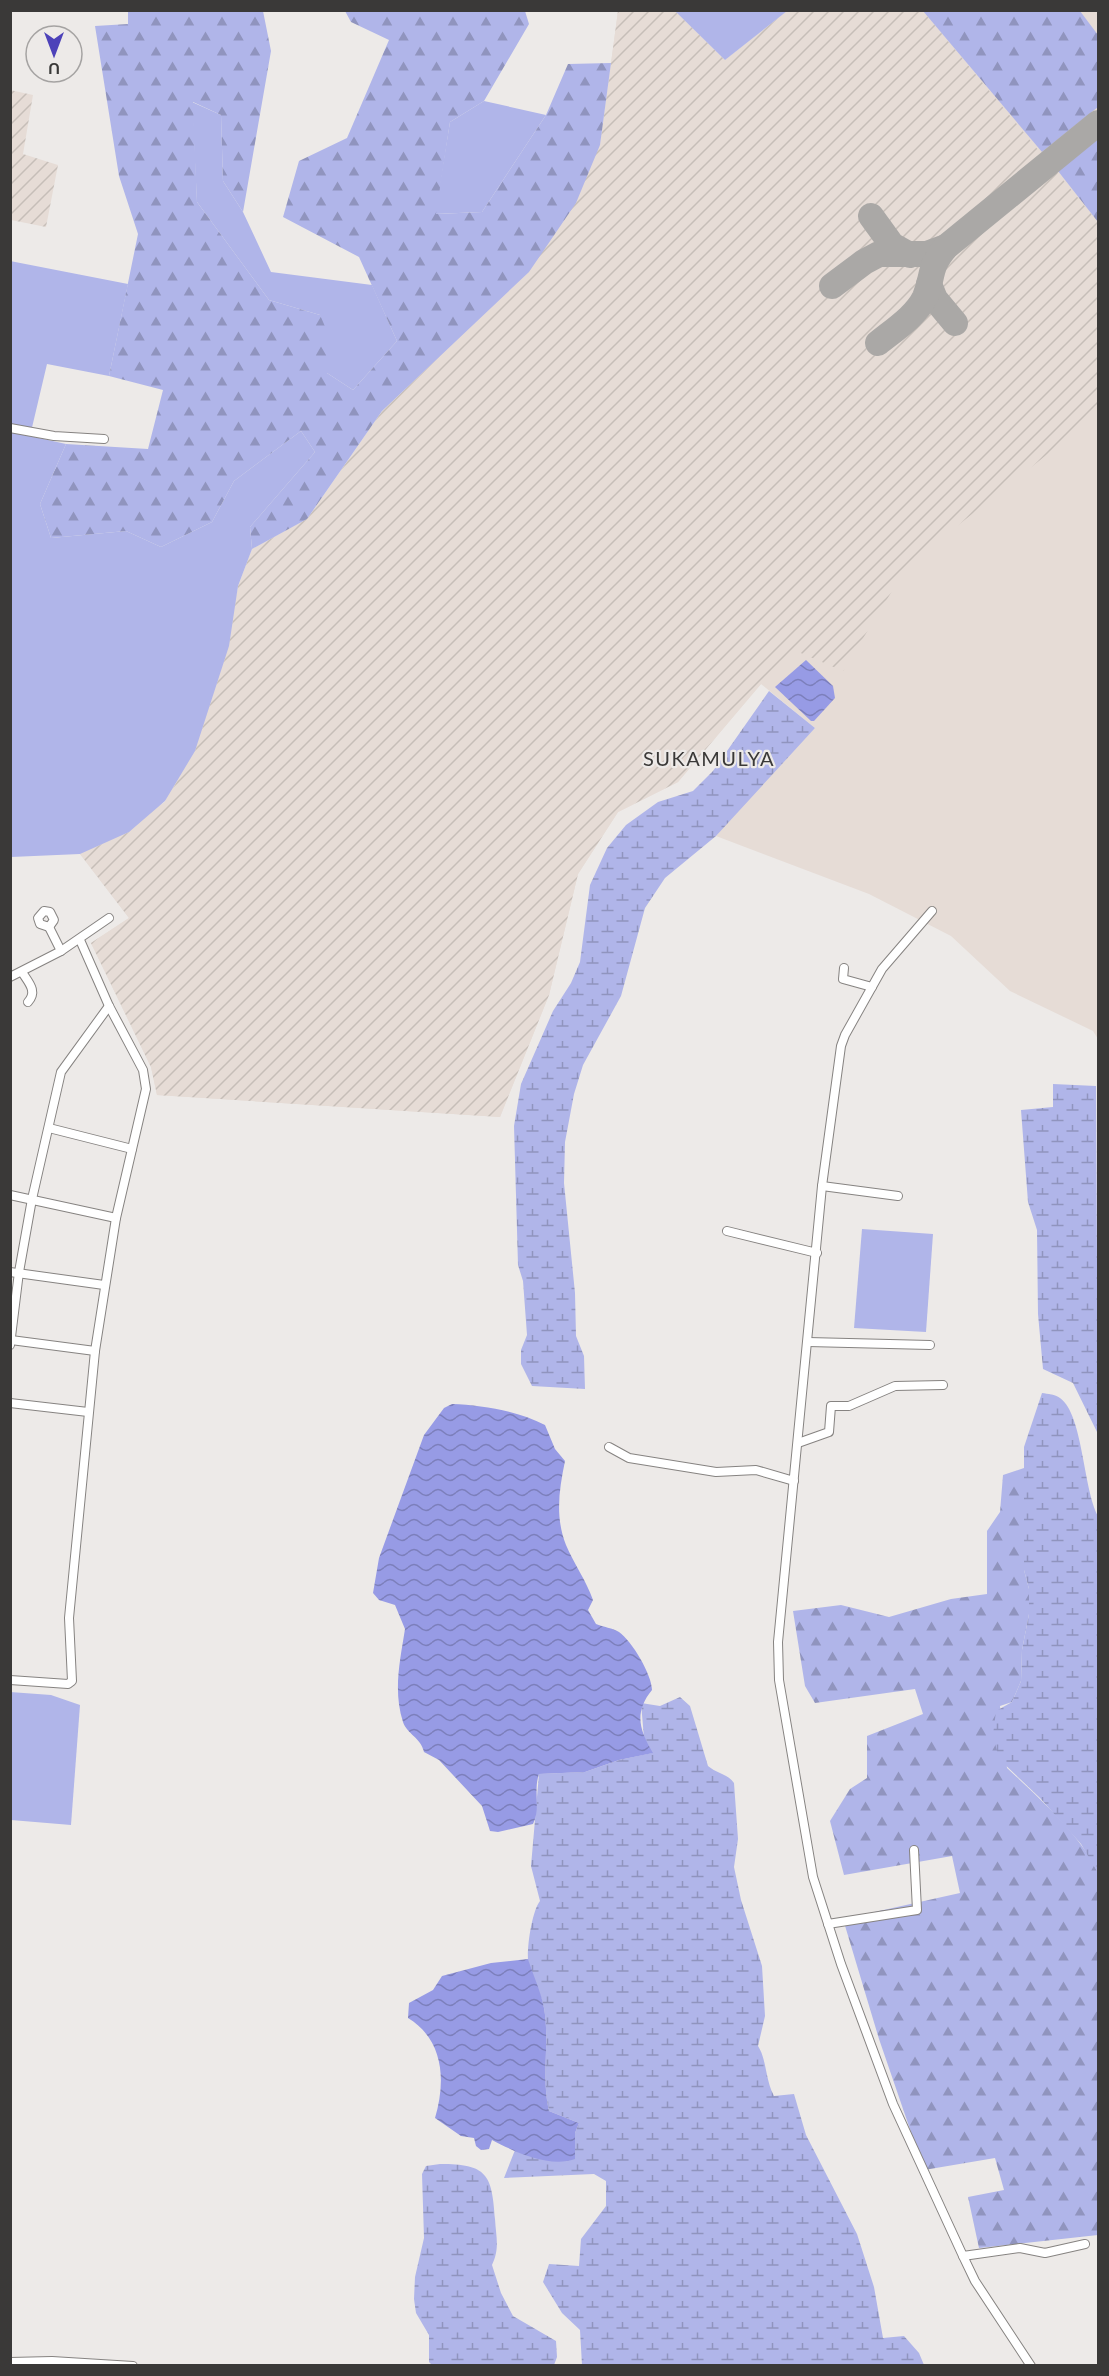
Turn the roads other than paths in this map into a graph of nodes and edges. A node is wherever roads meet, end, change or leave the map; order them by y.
1 (10, 428) edge
2 (104, 439) dead end
3 (932, 911) dead end
4 (109, 918) dead end
5 (49, 927) dead end
6 (80, 940) junction
7 (61, 951) junction
8 (844, 968) dead end
9 (22, 972) junction
10 (10, 977) edge
11 (872, 987) junction
12 (28, 1002) dead end
13 (109, 1006) junction
14 (49, 1128) junction
15 (132, 1149) junction
16 (822, 1186) junction
17 (10, 1195) edge
18 (898, 1196) dead end
19 (32, 1199) junction
20 (116, 1218) junction
21 (727, 1231) dead end
22 (816, 1253) junction
23 (15, 1272) edge
24 (104, 1285) junction
25 (11, 1340) edge
26 (808, 1342) junction
27 (10, 1345) edge
28 (930, 1346) dead end
29 (95, 1351) junction
30 (944, 1385) dead end
31 (10, 1403) edge
32 (88, 1412) junction
33 (798, 1443) junction
34 (609, 1447) dead end
35 (794, 1481) junction
36 (10, 1680) edge
37 (914, 1850) dead end
38 (828, 1924) junction
39 (1085, 2244) dead end
40 (963, 2256) junction
41 (10, 2362) edge
42 (133, 2366) edge
43 (1031, 2366) edge

1 - 2 street
3 - 11 street
4 - 6 street
5 - 7 street
6 - 7 street
6 - 13 street
7 - 9 street
8 - 11 street
9 - 10 street
9 - 12 street
11 - 16 street
13 - 14 street
13 - 15 street
14 - 15 street
14 - 19 street
15 - 20 street
16 - 18 street
16 - 22 street
17 - 19 street
19 - 20 street
19 - 23 street
20 - 24 street
21 - 22 street
22 - 26 street
23 - 24 street
23 - 25 street
24 - 29 street
25 - 27 street
25 - 29 street
26 - 28 street
26 - 33 street
29 - 32 street
30 - 33 street
31 - 32 street
32 - 36 street
33 - 35 street
34 - 35 street
35 - 38 street
37 - 38 street
38 - 40 street
39 - 40 street
40 - 43 street
41 - 42 street

